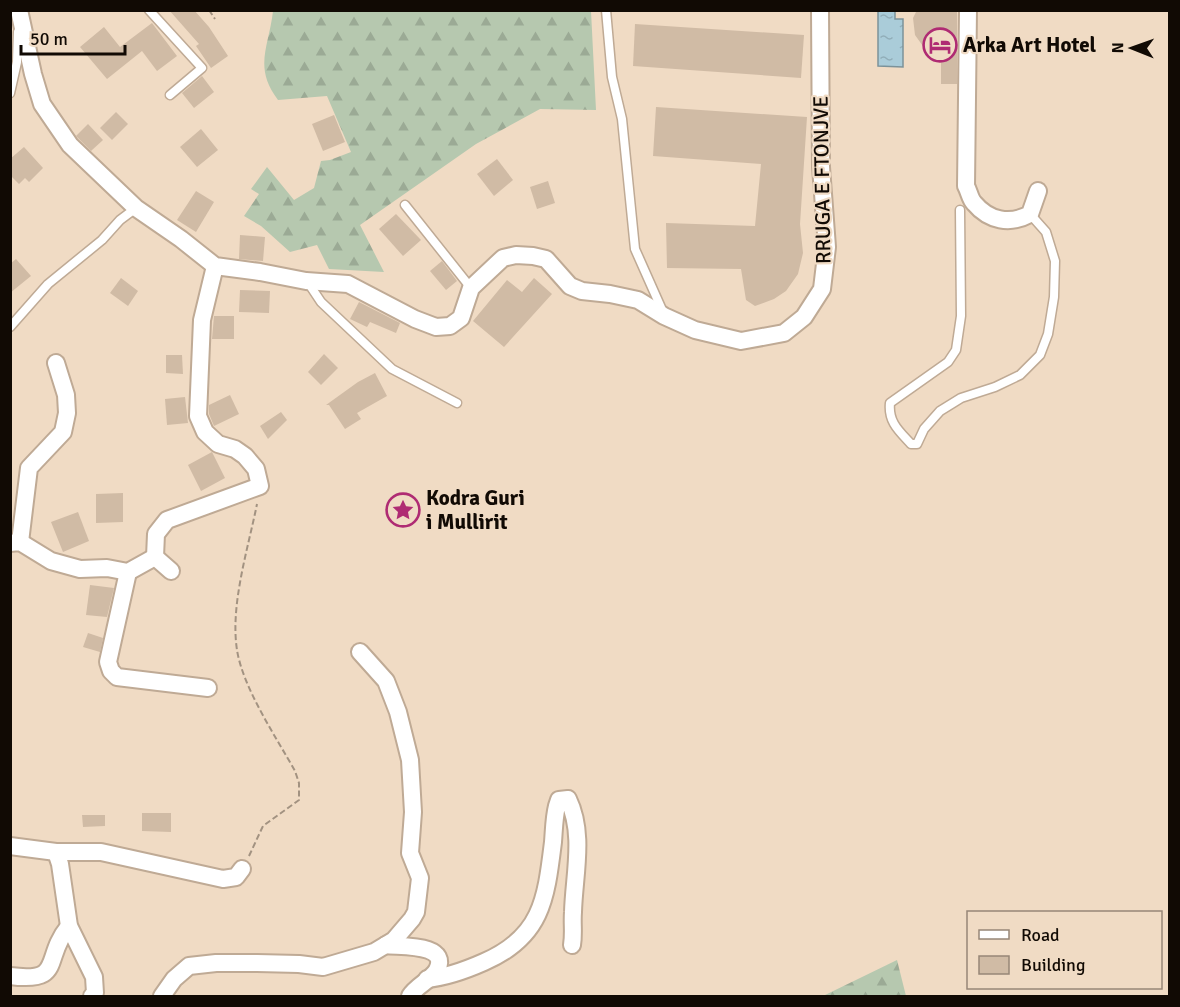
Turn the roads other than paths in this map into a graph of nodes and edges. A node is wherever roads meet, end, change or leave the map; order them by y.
1 (18, 10) edge
2 (149, 10) edge
3 (606, 10) edge
4 (820, 10) edge
5 (968, 10) edge
6 (10, 93) edge
7 (170, 95) dead end
8 (1038, 191) dead end
9 (405, 205) dead end
10 (136, 208) junction
11 (960, 210) dead end
12 (1030, 214) junction
13 (215, 266) junction
14 (306, 280) junction
15 (471, 288) junction
16 (664, 316) junction
17 (10, 327) edge
18 (56, 363) dead end
19 (457, 403) dead end
20 (15, 542) edge
21 (155, 557) junction
22 (171, 571) dead end
23 (128, 572) junction
24 (360, 652) dead end
25 (208, 688) dead end
26 (10, 846) edge
27 (56, 852) junction
28 (242, 869) road end
29 (69, 926) junction
30 (386, 945) junction
31 (572, 945) dead end
32 (10, 976) edge
33 (427, 979) junction
34 (92, 996) edge
35 (162, 996) edge
36 (410, 996) edge

1 - 6 lane
1 - 10 street
2 - 7 lane
3 - 16 lane
4 - 16 street, RRUGA E FTONJVE
5 - 12 street
8 - 12 street
9 - 15 lane
10 - 13 street
10 - 17 lane
11 - 12 lane
13 - 14 street
13 - 21 street
14 - 15 street
14 - 19 lane
15 - 16 street, RRUGA E FTONJVE
18 - 20 street
20 - 23 street
21 - 22 street
21 - 23 street
23 - 25 street
24 - 30 street
26 - 27 street
27 - 28 street
27 - 29 street
29 - 32 street
29 - 34 street
30 - 33 street
30 - 35 street
31 - 33 street
33 - 36 street

